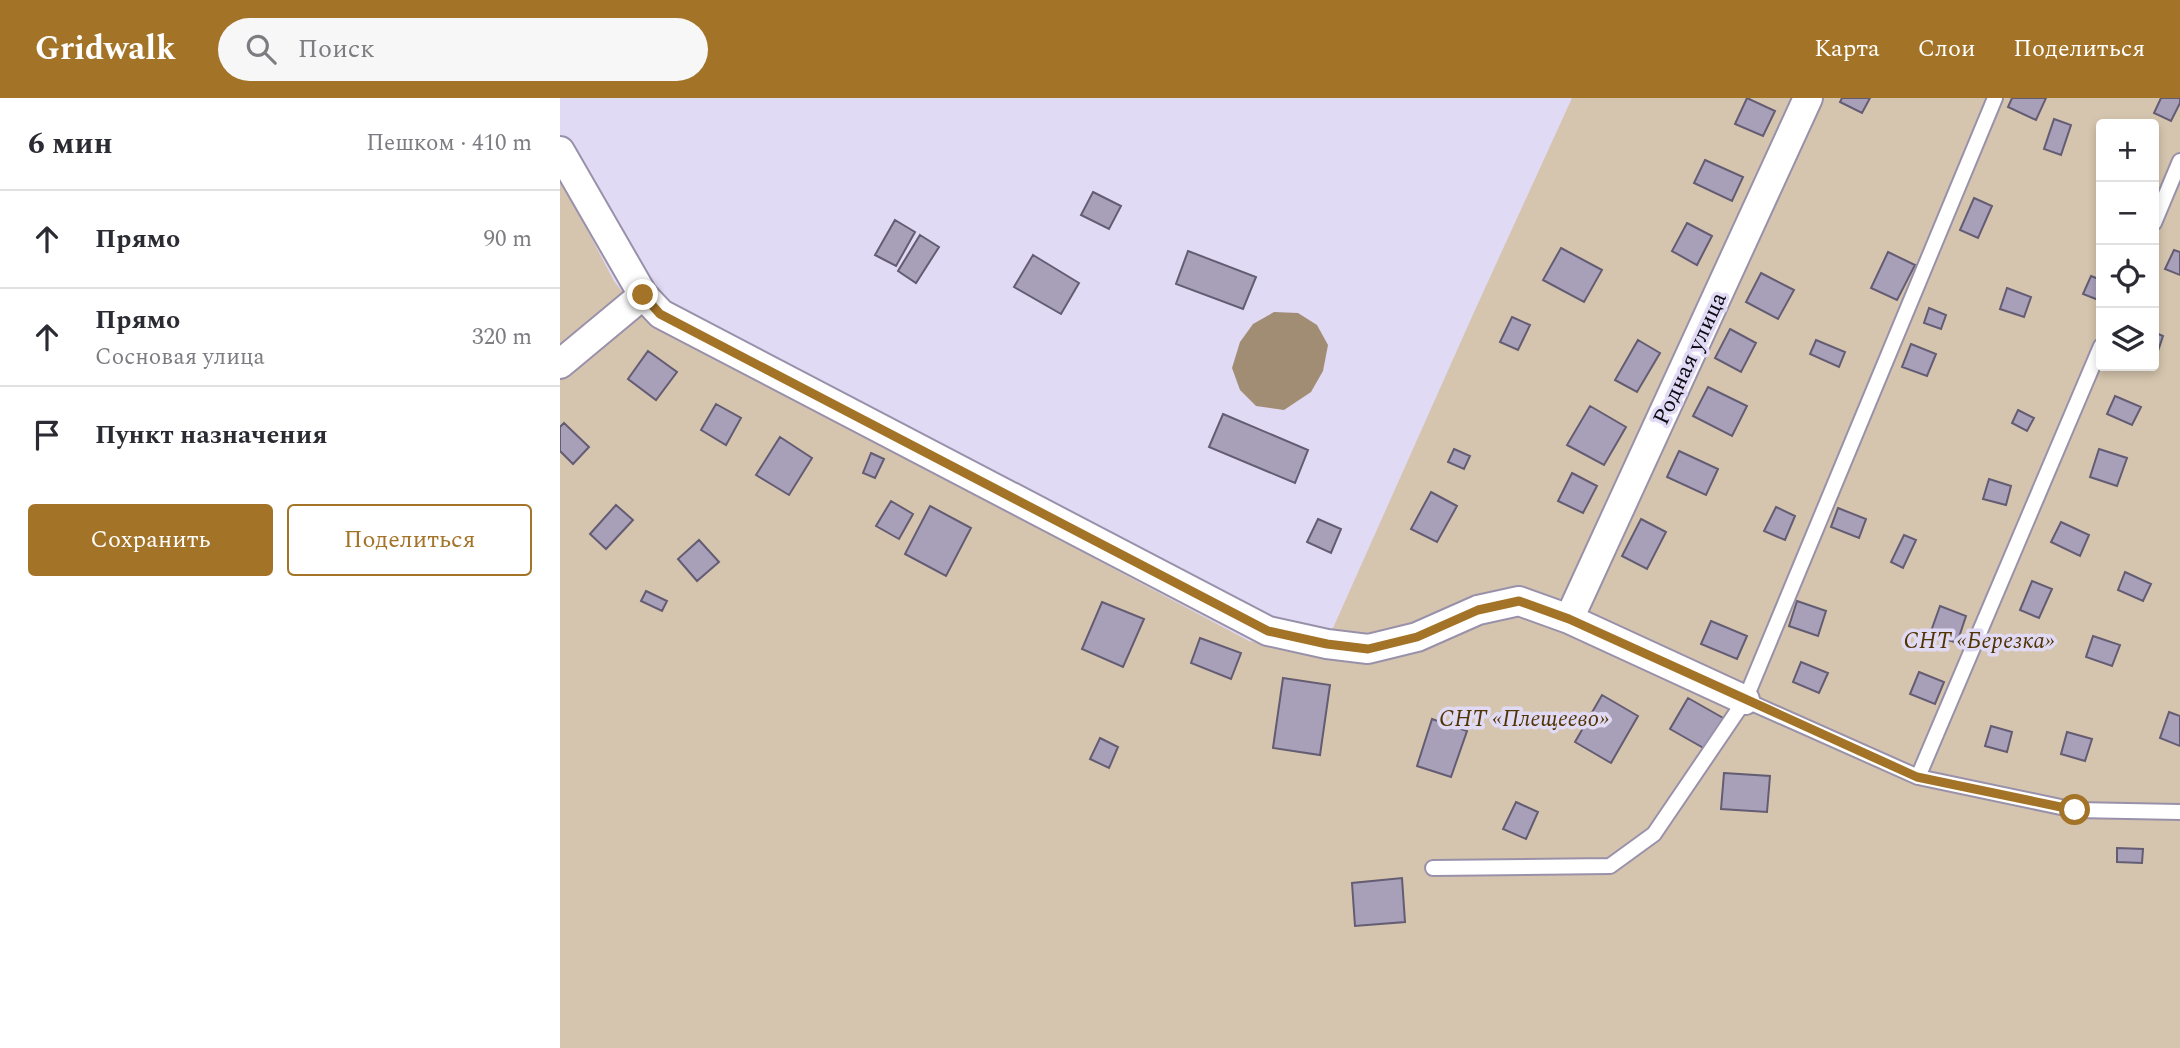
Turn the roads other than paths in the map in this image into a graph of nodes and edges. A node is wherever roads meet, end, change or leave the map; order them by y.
1 (1808, 98) edge
2 (1994, 98) edge
3 (560, 151) edge
4 (2180, 161) edge
5 (2159, 211) edge
6 (643, 295) junction
7 (2096, 358) edge
8 (560, 364) edge
9 (1569, 619) junction
10 (1745, 700) junction
11 (1917, 777) junction
12 (2180, 812) edge
13 (1433, 868) dead end

1 - 9 street, Родная улица
2 - 10 lane
3 - 6 street
4 - 5 lane
6 - 8 street
6 - 9 street
7 - 11 lane
9 - 10 street
10 - 11 lane
10 - 13 lane
11 - 12 lane

